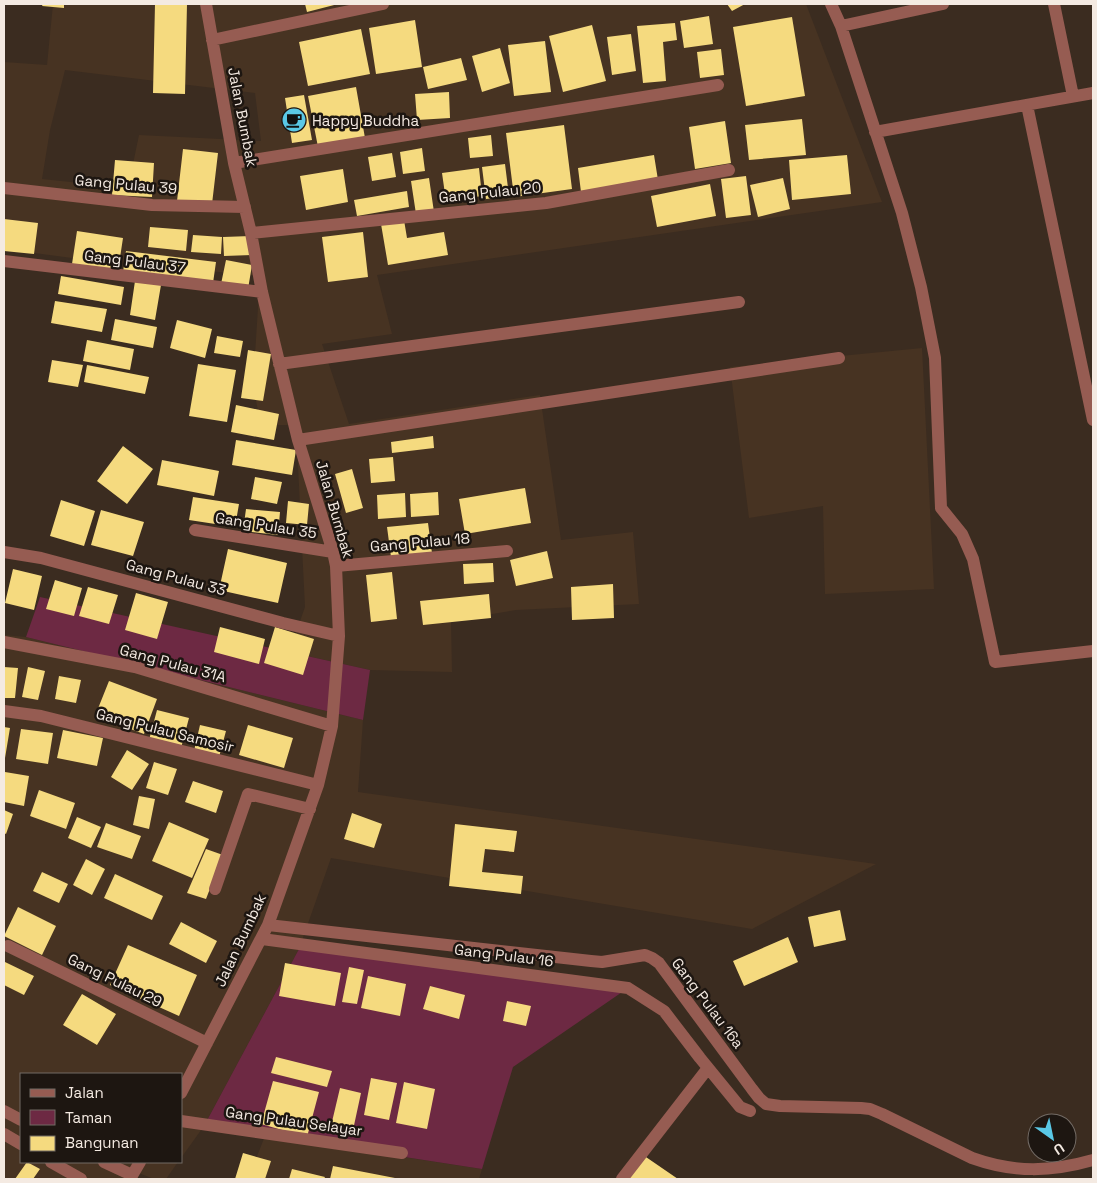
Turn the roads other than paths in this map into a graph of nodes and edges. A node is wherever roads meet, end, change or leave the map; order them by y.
1 (206, 4) edge
2 (383, 4) edge
3 (831, 4) edge
4 (943, 4) edge
5 (1054, 4) edge
6 (842, 26) junction
7 (212, 40) junction
8 (718, 85) dead end
9 (1093, 92) edge
10 (1073, 96) junction
11 (1027, 105) junction
12 (875, 132) junction
13 (234, 163) junction
14 (730, 170) dead end
15 (4, 188) edge
16 (245, 207) junction
17 (251, 233) junction
18 (4, 261) edge
19 (262, 292) junction
20 (739, 302) dead end
21 (839, 358) dead end
22 (279, 364) junction
23 (1093, 420) edge
24 (298, 440) junction
25 (195, 530) dead end
26 (507, 551) dead end
27 (4, 552) edge
28 (333, 552) junction
29 (336, 566) junction
30 (339, 636) junction
31 (4, 642) edge
32 (1093, 651) edge
33 (4, 711) edge
34 (332, 726) junction
35 (318, 785) junction
36 (310, 809) junction
37 (215, 889) dead end
38 (268, 925) junction
39 (262, 939) junction
40 (8, 946) dead end
41 (208, 1043) junction
42 (708, 1068) junction
43 (182, 1091) edge
44 (4, 1111) edge
45 (750, 1111) dead end
46 (20, 1119) edge
47 (182, 1121) edge
48 (4, 1134) edge
49 (20, 1143) edge
50 (402, 1153) dead end
51 (1093, 1160) edge
52 (53, 1163) edge
53 (106, 1163) edge
54 (139, 1163) edge
55 (131, 1177) edge
56 (81, 1179) edge
57 (622, 1179) edge

1 - 7 street, Jalan Bumbak
2 - 7 street
3 - 6 street
4 - 6 street
5 - 10 street
6 - 12 street
7 - 13 street, Jalan Bumbak
8 - 13 street
9 - 10 street
10 - 11 street
11 - 12 street
11 - 23 street
12 - 32 street
13 - 16 street, Jalan Bumbak
14 - 17 street, Gang Pulau 20
15 - 16 street, Gang Pulau 39
16 - 17 street, Jalan Bumbak
17 - 19 street, Jalan Bumbak
18 - 19 street, Gang Pulau 37
19 - 22 street, Jalan Bumbak
20 - 22 street
21 - 24 street
22 - 24 street, Jalan Bumbak
24 - 28 street, Jalan Bumbak
25 - 28 street, Gang Pulau 35
26 - 29 street, Gang Pulau 18
27 - 30 street, Gang Pulau 33
28 - 29 street, Jalan Bumbak
29 - 30 street, Jalan Bumbak
30 - 34 street, Jalan Bumbak
31 - 34 street, Gang Pulau 31A
33 - 35 street, Gang Pulau Samosir
34 - 35 street, Jalan Bumbak
35 - 36 street, Jalan Bumbak
36 - 37 street
36 - 38 street, Jalan Bumbak
38 - 39 street, Jalan Bumbak
38 - 51 street, Gang Pulau 16a
39 - 41 street, Jalan Bumbak
39 - 42 street, Gang Pulau 16
40 - 41 street, Gang Pulau 29
41 - 43 street, Jalan Bumbak
42 - 45 street, Gang Pulau 16
42 - 57 street
44 - 46 street
47 - 50 street, Gang Pulau Selayar
48 - 49 street
52 - 56 street
53 - 55 street
54 - 55 street

